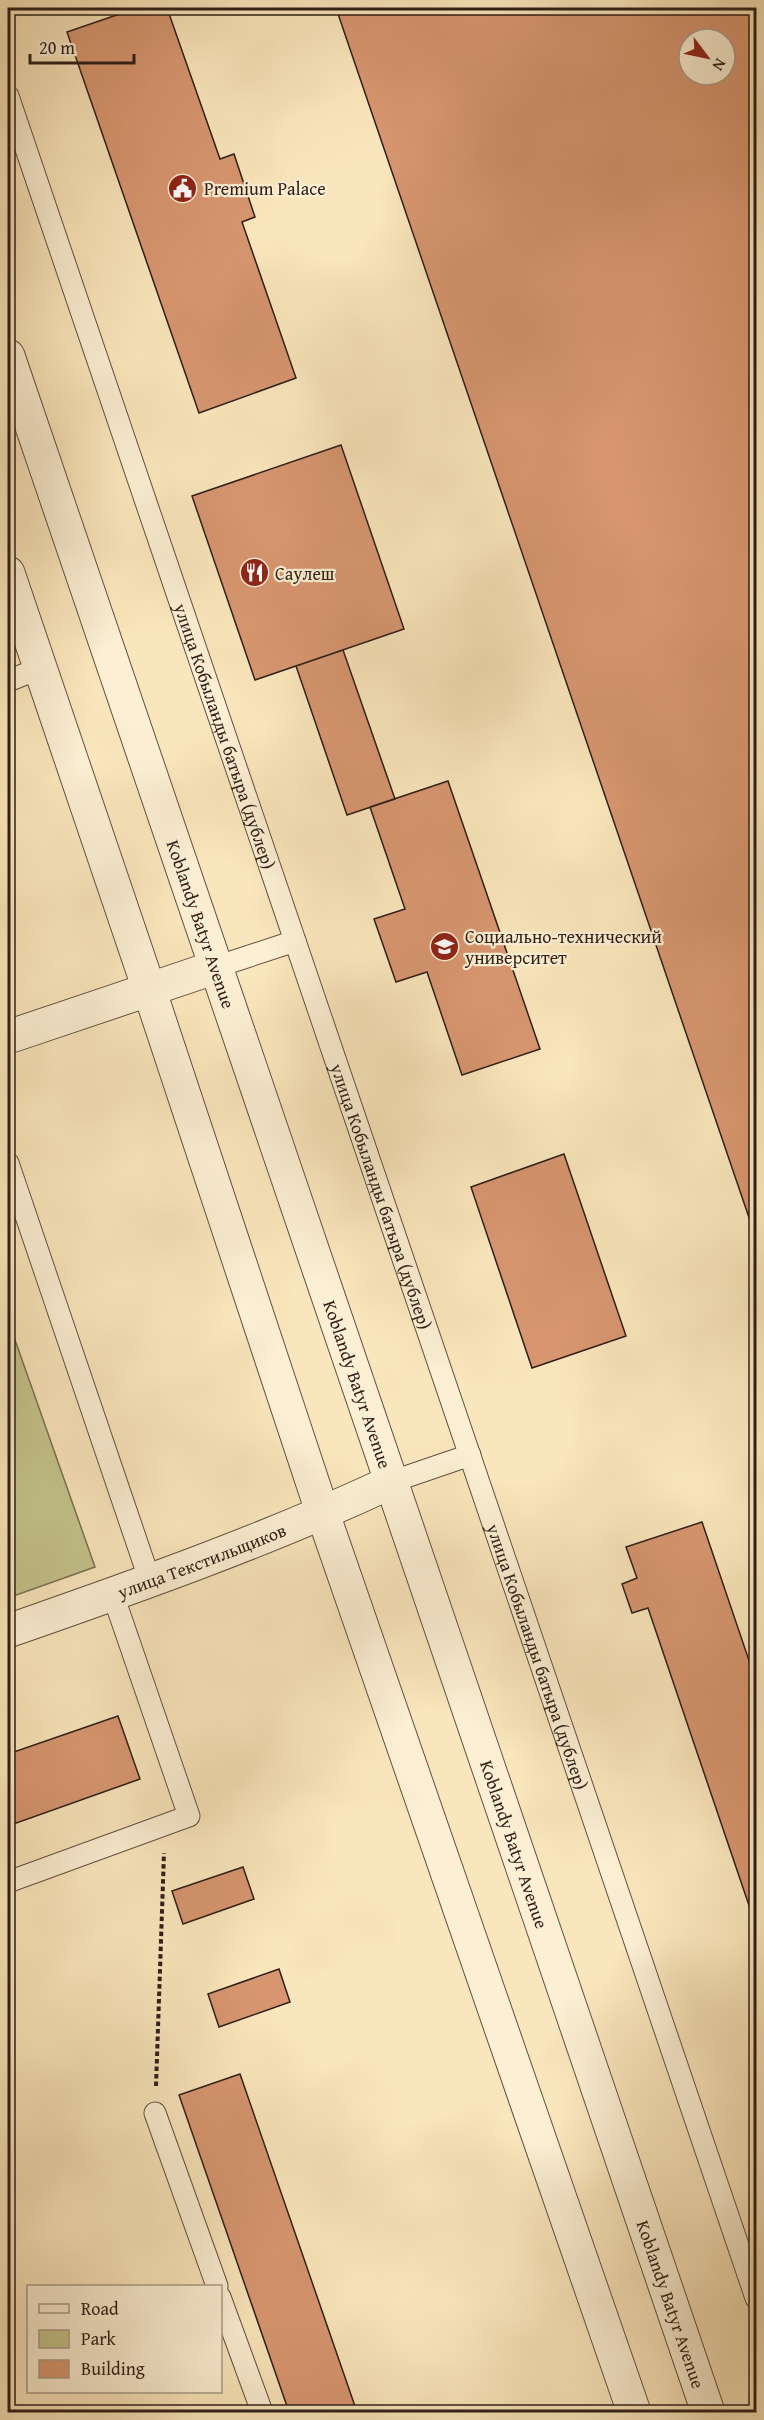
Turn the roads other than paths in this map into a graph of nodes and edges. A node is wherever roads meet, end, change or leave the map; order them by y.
1 (8, 96) edge
2 (8, 356) edge
3 (8, 573) edge
4 (40, 668) junction
5 (8, 681) edge
6 (295, 941) junction
7 (216, 967) junction
8 (149, 989) junction
9 (8, 1037) edge
10 (8, 1163) edge
11 (470, 1455) junction
12 (391, 1482) junction
13 (323, 1514) junction
14 (150, 1581) junction
15 (113, 1595) junction
16 (8, 1631) edge
17 (8, 1882) edge
18 (155, 2113) road end
19 (217, 2285) edge
20 (756, 2298) edge
21 (222, 2302) edge
22 (262, 2412) edge
23 (634, 2412) edge
24 (708, 2412) edge

1 - 6 lane, улица Кобыланды батыра (дублер)
2 - 7 street, Koblandy Batyr Avenue
3 - 4 street
4 - 5 lane
4 - 8 street
6 - 7 lane
6 - 11 lane, улица Кобыланды батыра (дублер)
7 - 8 street
7 - 12 street, Koblandy Batyr Avenue
8 - 9 street
8 - 13 street
10 - 14 lane
11 - 12 lane
11 - 20 lane, улица Кобыланды батыра (дублер)
12 - 13 street, улица Текстильщиков
12 - 24 street, Koblandy Batyr Avenue
13 - 14 street, улица Текстильщиков
13 - 23 street
14 - 15 street, улица Текстильщиков
15 - 16 street, улица Текстильщиков
15 - 17 lane
18 - 19 lane
21 - 22 lane

